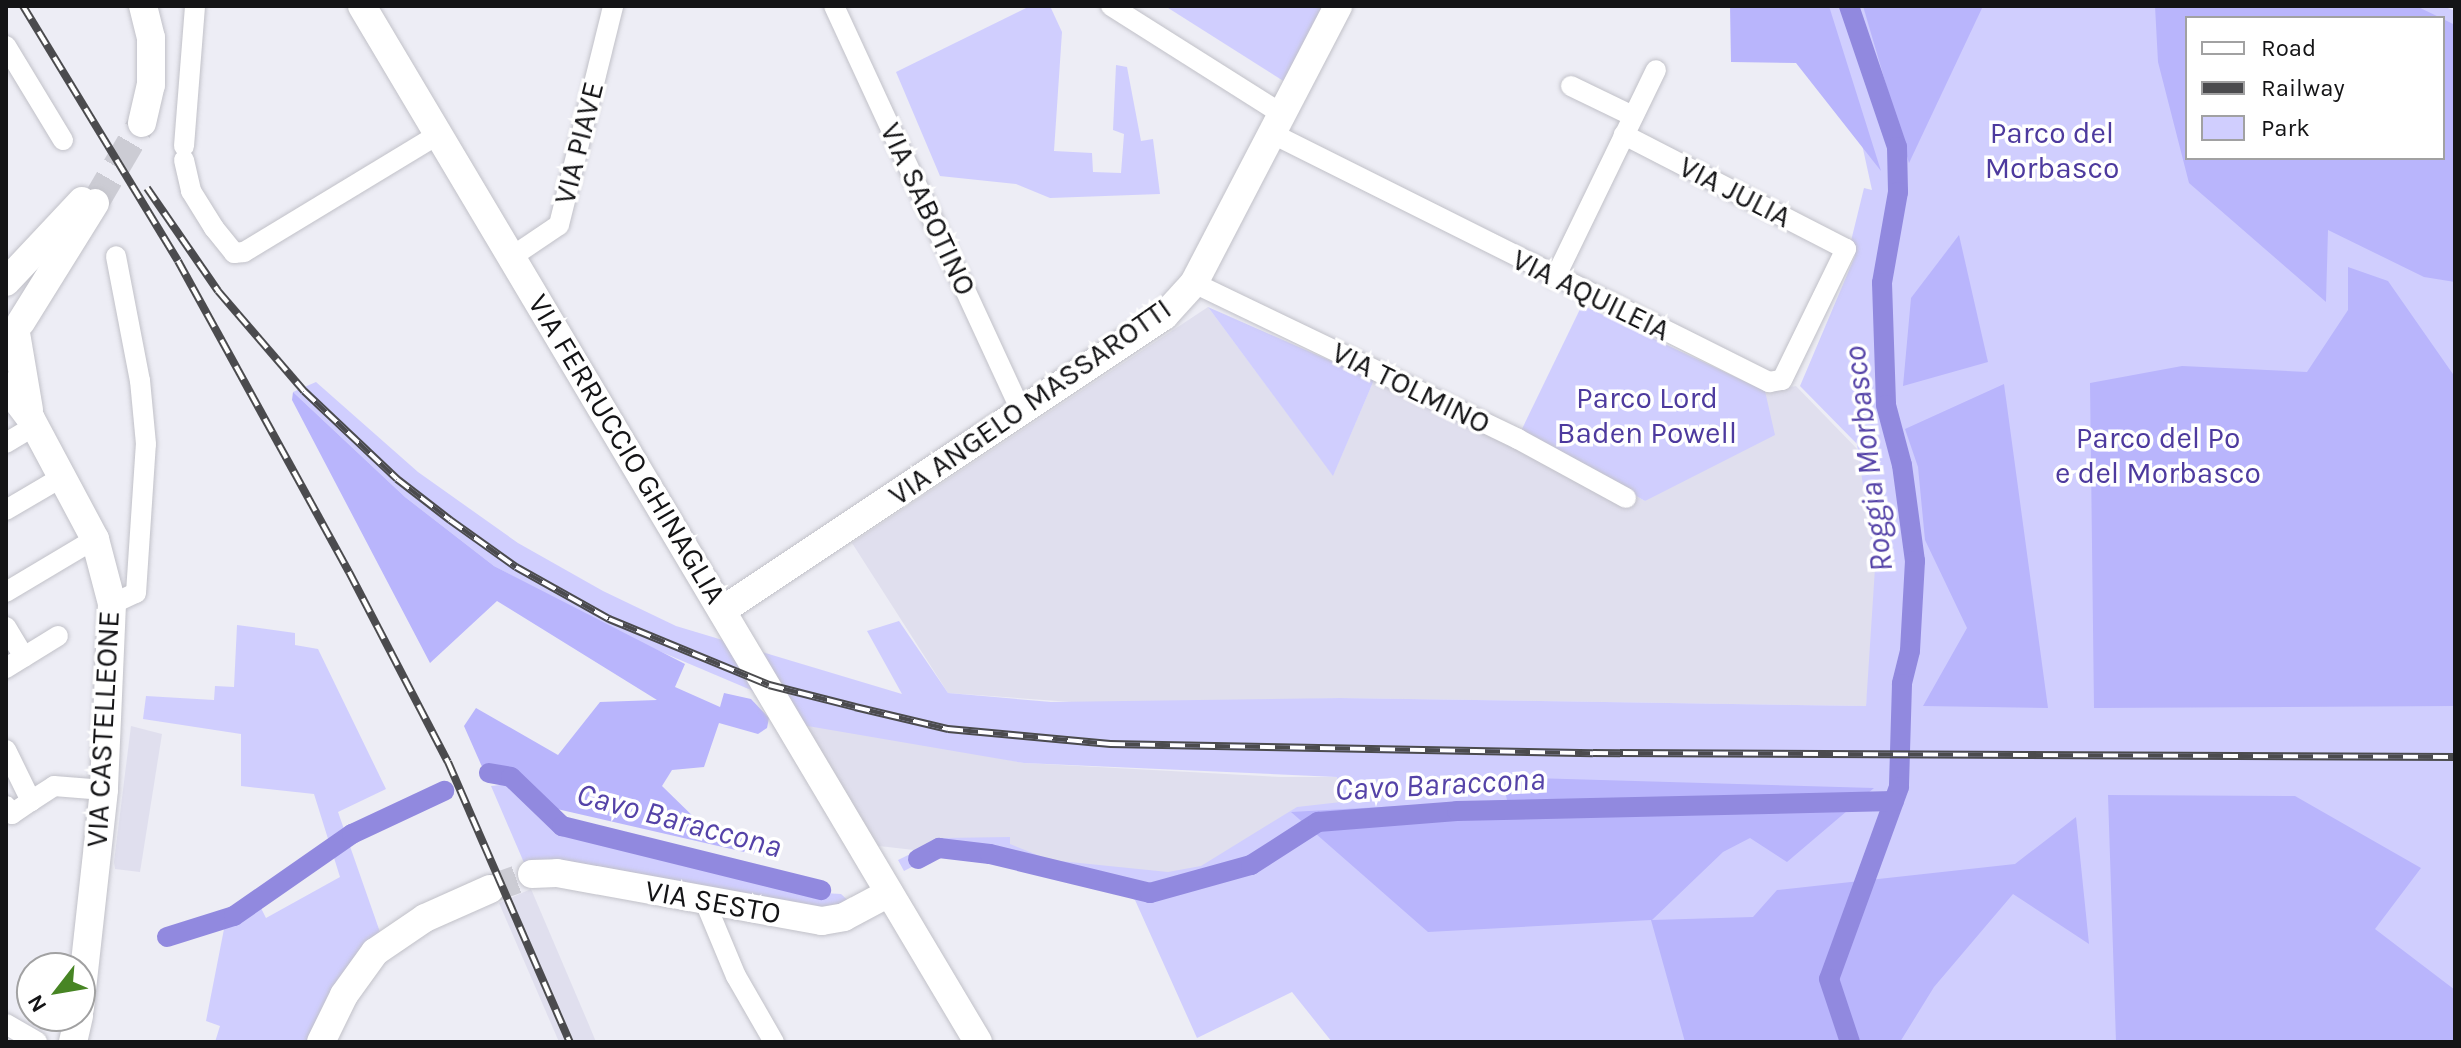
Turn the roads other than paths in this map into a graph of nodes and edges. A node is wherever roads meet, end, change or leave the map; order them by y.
1 (143, 6) edge
2 (195, 6) edge
3 (362, 6) edge
4 (613, 6) edge
5 (834, 6) edge
6 (1111, 6) edge
7 (1338, 6) edge
8 (6, 46) edge
9 (1656, 70) dead end
10 (1571, 86) dead end
11 (142, 123) tunnel mouth
12 (1278, 124) junction
13 (1629, 126) junction
14 (439, 134) junction
15 (63, 140) dead end
16 (1846, 249) joint
17 (116, 256) dead end
18 (513, 256) junction
19 (1555, 278) junction
20 (6, 282) edge
21 (1194, 283) junction
22 (14, 325) edge
23 (7, 389) edge
24 (1022, 412) junction
25 (32, 422) junction
26 (6, 443) edge
27 (62, 477) junction
28 (1626, 498) dead end
29 (6, 510) edge
30 (95, 539) junction
31 (9, 584) edge
32 (112, 604) junction
33 (723, 610) junction
34 (6, 627) edge
35 (58, 636) dead end
36 (15, 663) edge
37 (6, 750) edge
38 (104, 790) junction
39 (31, 801) junction
40 (6, 806) edge
41 (532, 874) tunnel mouth
42 (490, 889) tunnel mouth
43 (889, 893) junction
44 (705, 902) junction
45 (86, 952) edge
46 (6, 1024) edge
47 (37, 1042) edge
48 (321, 1042) edge
49 (774, 1042) edge
50 (978, 1042) edge

1 - 11 main road
2 - 14 street
3 - 14 main road, VIA FERRUCCIO GHINAGLIA
4 - 18 street, VIA PIAVE
5 - 24 street, VIA SABOTINO
6 - 12 street, VIA AQUILEIA
7 - 12 main road, VIA ANGELO MASSAROTTI
8 - 15 street
9 - 13 street
10 - 13 street, VIA JULIA
12 - 19 street, VIA AQUILEIA
12 - 21 main road, VIA ANGELO MASSAROTTI
13 - 16 street, VIA JULIA
13 - 19 street
14 - 18 main road, VIA FERRUCCIO GHINAGLIA
16 - 19 street, VIA AQUILEIA
17 - 32 street
18 - 33 main road, VIA FERRUCCIO GHINAGLIA
20 - 22 main road, VIA CASTELLEONE
20 - 22 main road
21 - 24 main road, VIA ANGELO MASSAROTTI
21 - 28 street, VIA TOLMINO
22 - 25 main road, VIA CASTELLEONE
23 - 25 main road, VIA CASTELLEONE
24 - 33 main road, VIA ANGELO MASSAROTTI
25 - 26 street
25 - 27 main road, VIA CASTELLEONE
27 - 29 street
27 - 30 main road, VIA CASTELLEONE
30 - 31 street
30 - 32 main road, VIA CASTELLEONE
32 - 38 main road, VIA CASTELLEONE
33 - 43 main road, VIA FERRUCCIO GHINAGLIA
34 - 36 street
35 - 36 street
37 - 39 street
38 - 39 street
38 - 45 main road, VIA CASTELLEONE
39 - 40 street
41 - 44 main road, VIA SESTO
42 - 48 main road
43 - 44 main road, VIA SESTO
43 - 50 main road, VIA FERRUCCIO GHINAGLIA
44 - 49 street
46 - 47 street

